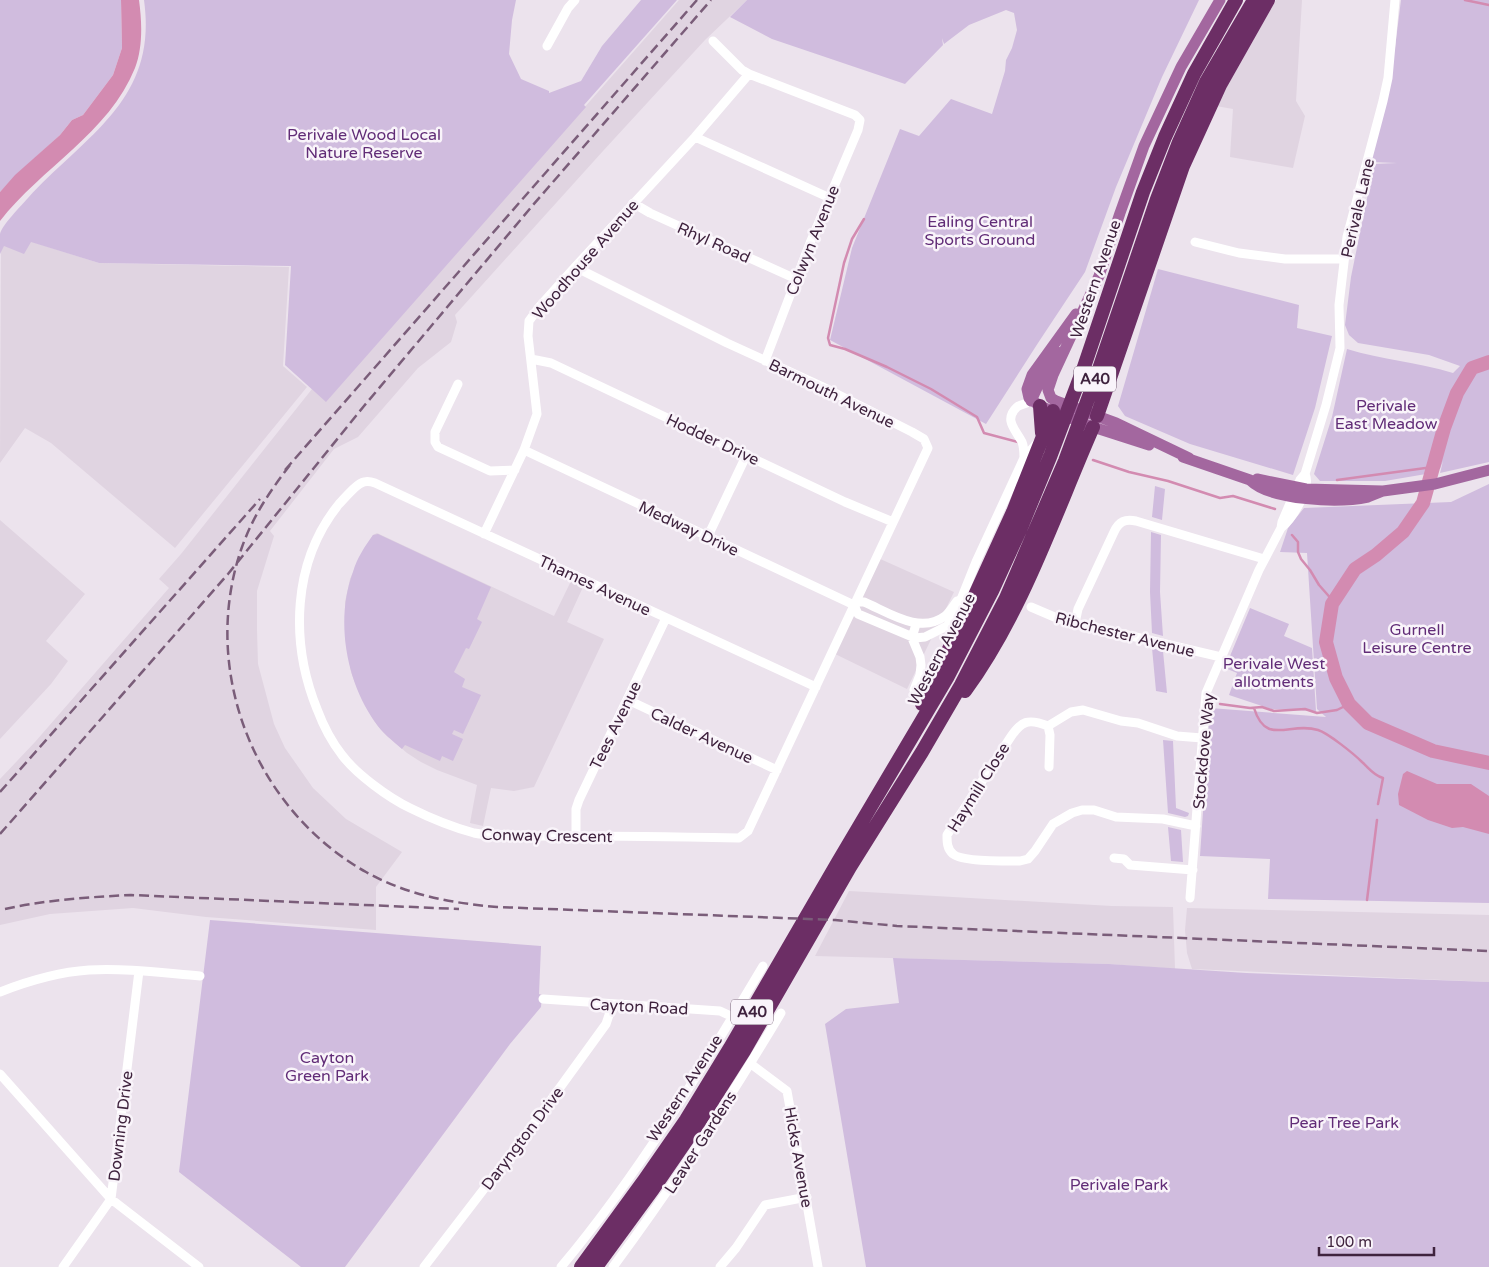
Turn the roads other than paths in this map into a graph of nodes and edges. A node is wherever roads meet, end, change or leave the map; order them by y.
1 (564, 0) edge
2 (575, 0) edge
3 (1220, 0) edge
4 (1236, 0) edge
5 (1254, 0) edge
6 (1268, 0) edge
7 (1395, 0) edge
8 (712, 41) dead end
9 (749, 74) junction
10 (695, 138) junction
11 (830, 198) junction
12 (633, 204) junction
13 (1195, 242) dead end
14 (1344, 259) junction
15 (575, 267) junction
16 (796, 279) junction
17 (1090, 295) junction
18 (1077, 324) junction
19 (531, 359) junction
20 (765, 361) junction
21 (458, 384) dead end
22 (1049, 406) junction
23 (1092, 421) junction
24 (1042, 436) junction
25 (524, 450) junction
26 (747, 454) junction
27 (1024, 458) junction
28 (515, 470) junction
29 (1489, 470) edge
30 (375, 483) joint
31 (1300, 493) junction
32 (893, 522) junction
33 (484, 534) junction
34 (708, 536) junction
35 (1264, 559) junction
36 (961, 596) junction
37 (854, 605) junction
38 (1031, 607) dead end
39 (666, 618) junction
40 (1075, 622) junction
41 (916, 624) junction
42 (912, 638) junction
43 (1221, 657) junction
44 (816, 687) junction
45 (914, 690) dead end
46 (628, 700) junction
47 (1048, 726) junction
48 (1202, 738) junction
49 (907, 747) junction
50 (922, 752) junction
51 (1049, 768) dead end
52 (777, 770) junction
53 (1196, 826) junction
54 (576, 836) junction
55 (1114, 858) dead end
56 (1193, 870) junction
57 (1190, 898) dead end
58 (763, 966) dead end
59 (139, 971) junction
60 (200, 976) dead end
61 (0, 992) edge
62 (543, 1000) dead end
63 (610, 1004) junction
64 (782, 1013) dead end
65 (733, 1016) junction
66 (751, 1064) junction
67 (0, 1074) edge
68 (807, 1197) junction
69 (110, 1199) junction
70 (603, 1264) edge
71 (63, 1267) edge
72 (198, 1267) edge
73 (424, 1267) edge
74 (560, 1267) edge
75 (581, 1267) edge
76 (720, 1267) edge
77 (818, 1267) edge

1 - 2 street
3 - 17 main road
4 - 49 highway, Western Avenue / A40
5 - 50 highway, Western Avenue / A40
6 - 23 highway, A40
7 - 14 street, Perivale Lane
8 - 9 street
9 - 10 street, Woodhouse Avenue
9 - 11 street, Colwyn Avenue
10 - 11 street
10 - 12 street, Woodhouse Avenue
11 - 16 street, Colwyn Avenue
12 - 15 street, Woodhouse Avenue
12 - 16 street, Rhyl Road
13 - 14 street
14 - 31 street, Perivale Lane
15 - 19 street, Woodhouse Avenue
15 - 20 street, Barmouth Avenue
16 - 20 street, Colwyn Avenue
17 - 18 main road
17 - 22 main road
18 - 22 main road
18 - 22 main road
19 - 25 street, Woodhouse Avenue
19 - 26 street, Hodder Drive
20 - 32 street, Barmouth Avenue
21 - 28 street
22 - 23 main road
22 - 24 highway, A40
22 - 27 street
23 - 31 main road
23 - 50 highway, A40
24 - 27 street
24 - 49 highway, A40
25 - 28 street, Woodhouse Avenue
25 - 34 street, Medway Drive
26 - 32 street, Hodder Drive
26 - 34 street
27 - 36 street
28 - 33 street, Woodhouse Avenue
29 - 31 main road
30 - 33 street, Thames Avenue
30 - 54 street, Conway Crescent
31 - 35 street, Stockdove Way
32 - 37 street, Barmouth Avenue
33 - 39 street, Thames Avenue
34 - 37 street, Medway Drive
35 - 40 street
35 - 43 street, Stockdove Way
36 - 41 street
36 - 42 street
37 - 41 street
37 - 42 street
37 - 44 street, Conway Crescent
38 - 40 street, Ribchester Avenue
39 - 44 street, Thames Avenue
39 - 46 street, Tees Avenue
40 - 43 street, Ribchester Avenue
41 - 42 street
42 - 45 street
43 - 48 street, Stockdove Way
44 - 52 street, Conway Crescent
46 - 52 street, Calder Avenue
46 - 54 street, Tees Avenue
47 - 48 street
47 - 51 street
47 - 53 street, Haymill Close
48 - 53 street, Stockdove Way
49 - 75 highway, Western Avenue / A40
50 - 70 highway, Western Avenue / A40
52 - 54 street, Conway Crescent
53 - 56 street, Stockdove Way
55 - 56 street
56 - 57 street, Stockdove Way
58 - 65 street
59 - 60 street
59 - 61 street
59 - 69 street, Downing Drive
62 - 63 street, Cayton Road
63 - 65 street, Cayton Road
63 - 73 street, Daryngton Drive
64 - 66 street, Leaver Gardens
65 - 74 street
66 - 68 street, Hicks Avenue
66 - 70 street, Leaver Gardens
67 - 69 street
68 - 76 street
68 - 77 street, Hicks Avenue
69 - 71 street, Downing Drive
69 - 72 street

